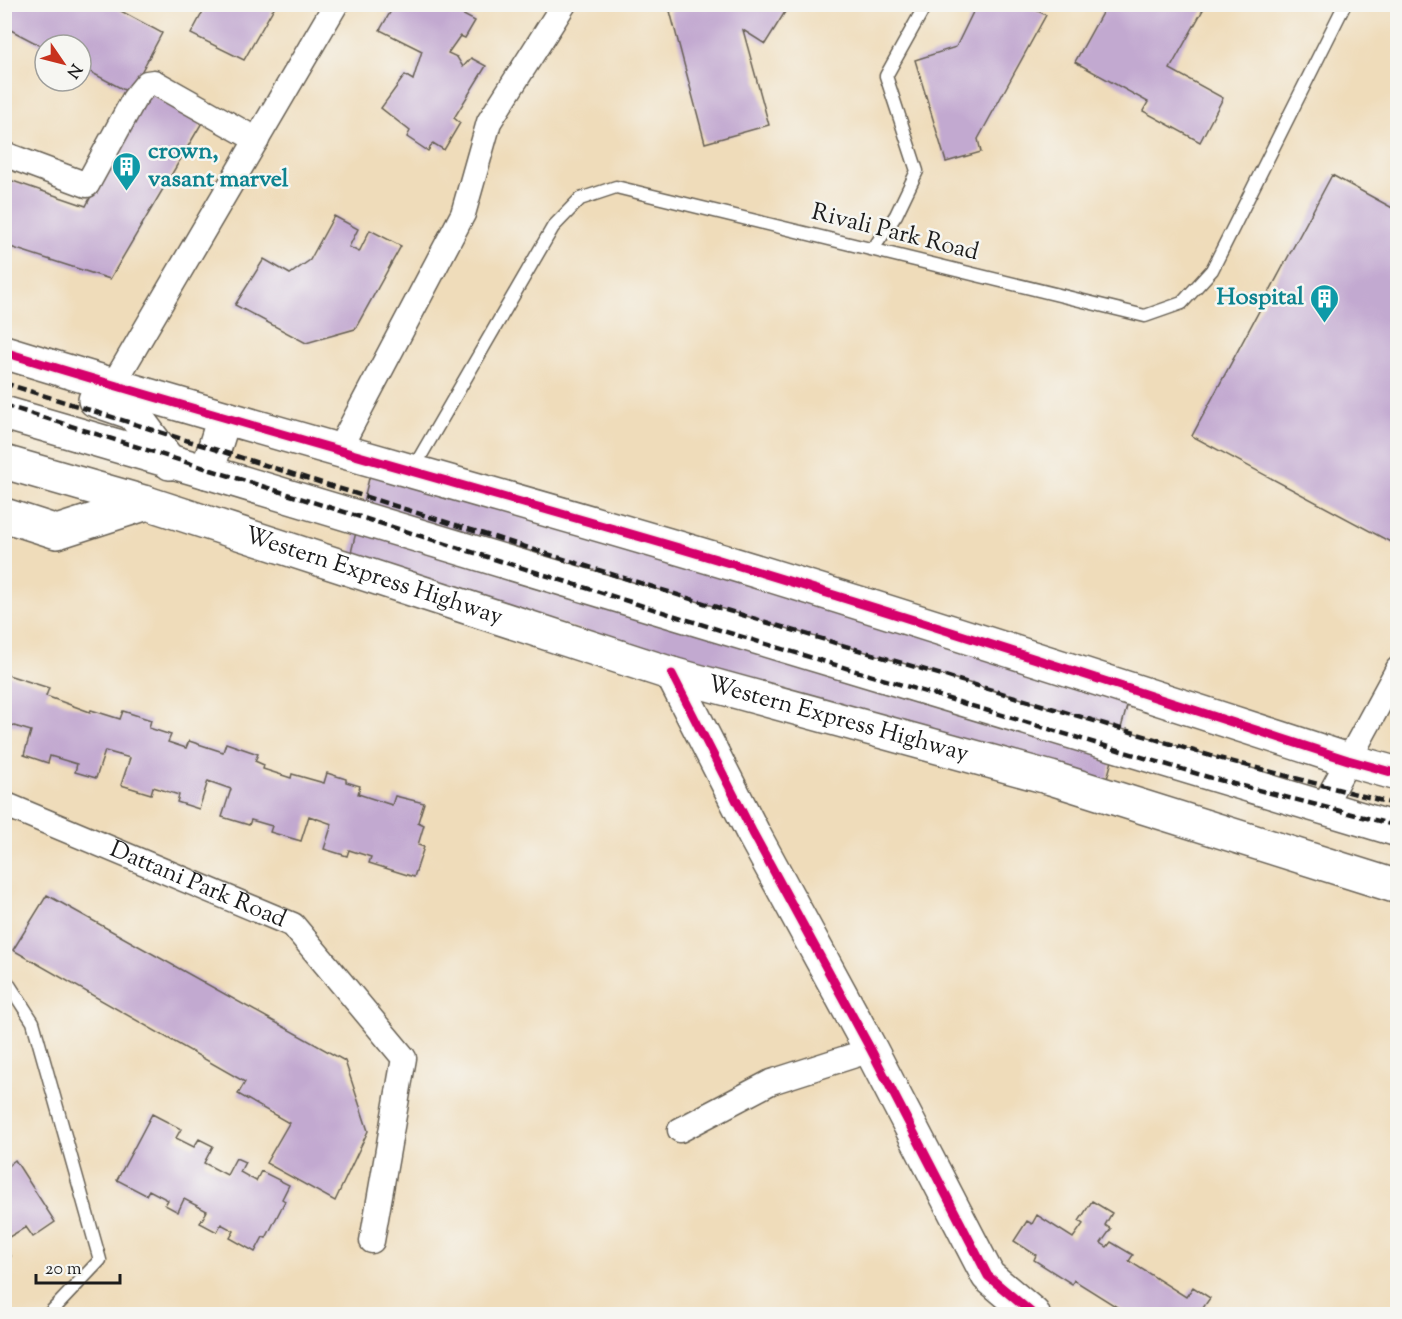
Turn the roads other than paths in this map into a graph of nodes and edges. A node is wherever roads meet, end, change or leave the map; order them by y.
1 (336, 4) edge
2 (564, 4) edge
3 (926, 4) edge
4 (1345, 4) edge
5 (257, 140) junction
6 (4, 154) edge
7 (873, 249) junction
8 (4, 352) edge
9 (4, 372) edge
10 (109, 394) junction
11 (4, 413) edge
12 (224, 418) junction
13 (338, 451) junction
14 (4, 462) edge
15 (170, 463) junction
16 (207, 472) junction
17 (411, 472) junction
18 (147, 504) junction
19 (4, 515) edge
20 (1398, 669) edge
21 (672, 674) junction
22 (1348, 760) junction
23 (1398, 774) edge
24 (4, 804) edge
25 (1323, 807) junction
26 (1398, 830) edge
27 (1398, 887) edge
28 (4, 977) edge
29 (871, 1050) junction
30 (680, 1130) dead end
31 (372, 1241) dead end
32 (49, 1314) edge
33 (1033, 1314) edge

1 - 5 street
2 - 13 street
3 - 7 lane
4 - 7 lane, Rivali Park Road
5 - 6 street
5 - 10 street
7 - 17 lane, Rivali Park Road
8 - 10 main road
9 - 10 main road
10 - 12 main road
10 - 15 main road
11 - 15 main road, Western Express Highway
12 - 13 main road
12 - 16 main road
13 - 17 main road
14 - 18 main road, Western Express Highway
15 - 16 main road, Western Express Highway
16 - 25 main road, Western Express Highway
17 - 22 main road
18 - 19 main road
18 - 21 main road, Western Express Highway
20 - 22 street
21 - 27 main road, Western Express Highway
21 - 29 main road
22 - 23 main road
22 - 25 street
24 - 31 street, Dattani Park Road
25 - 26 main road, Western Express Highway
28 - 32 lane
29 - 30 street
29 - 33 main road

